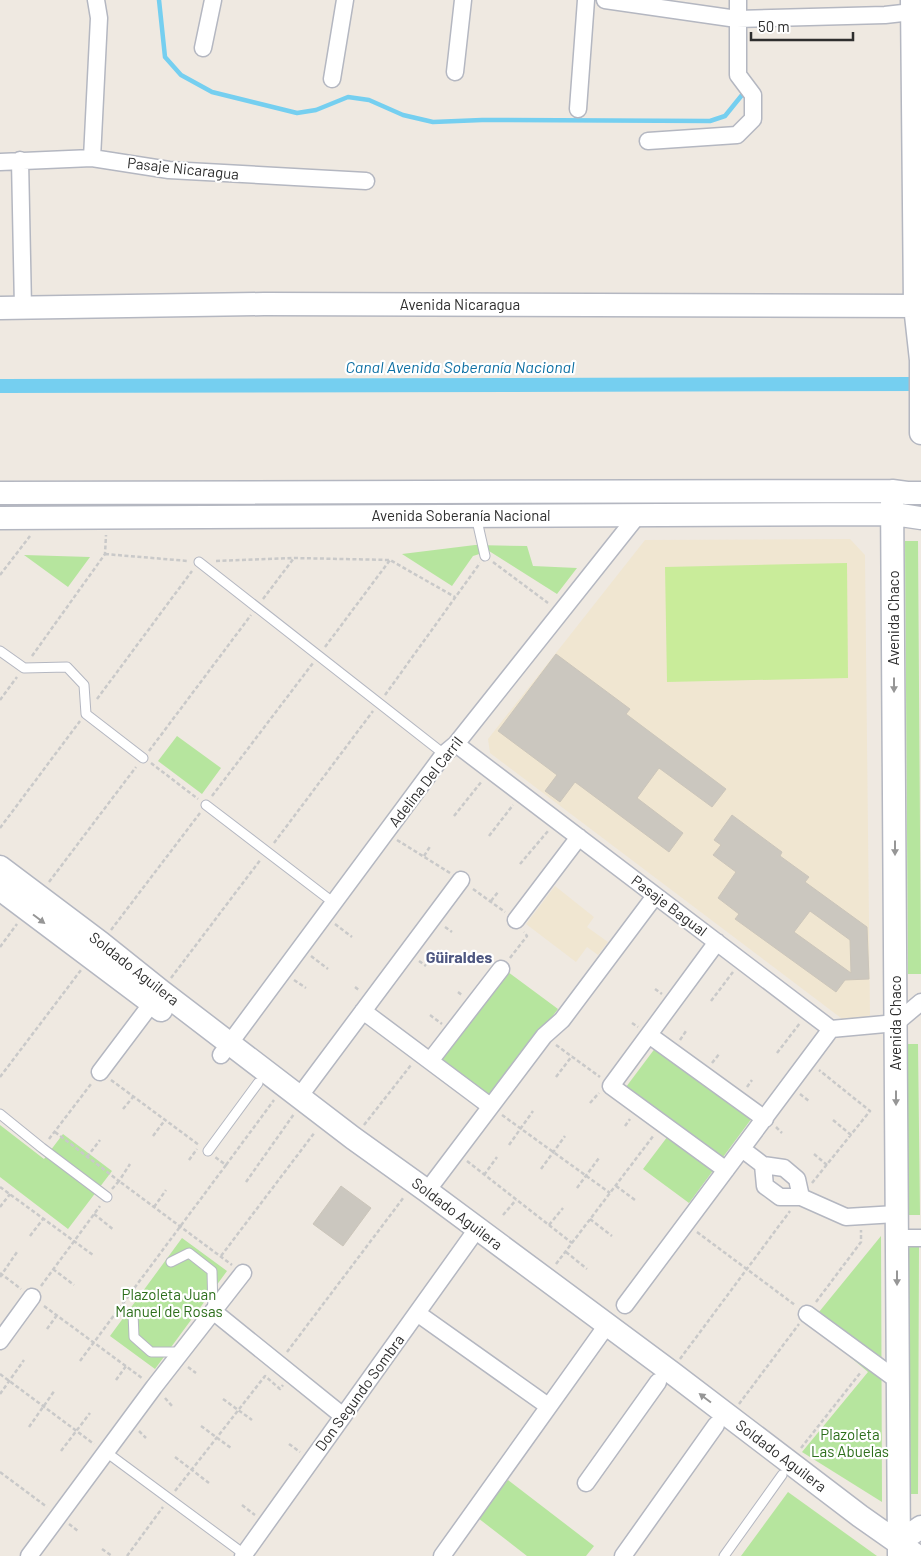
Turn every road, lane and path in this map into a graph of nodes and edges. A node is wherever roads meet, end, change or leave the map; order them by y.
1 (96, 0) edge
2 (213, 0) edge
3 (345, 0) edge
4 (463, 0) edge
5 (586, 0) edge
6 (605, 0) edge
7 (738, 0) edge
8 (915, 7) edge
9 (737, 20) junction
10 (203, 48) dead end
11 (455, 72) dead end
12 (332, 79) dead end
13 (578, 109) dead end
14 (648, 141) dead end
15 (92, 158) junction
16 (20, 160) junction
17 (0, 162) edge
18 (366, 181) dead end
19 (918, 306) edge
20 (0, 308) edge
21 (23, 308) junction
22 (921, 360) edge
23 (921, 431) edge
24 (892, 491) junction
25 (0, 493) edge
26 (921, 493) edge
27 (894, 514) junction
28 (638, 515) junction
29 (476, 516) junction
30 (107, 517) junction
31 (0, 518) edge
32 (45, 518) junction
33 (921, 518) edge
34 (105, 554) junction
35 (485, 556) junction
36 (390, 560) junction
37 (199, 562) junction
38 (0, 575) edge
39 (455, 597) junction
40 (561, 613) junction
41 (0, 651) edge
42 (318, 655) junction
43 (24, 668) junction
44 (0, 700) edge
45 (379, 703) junction
46 (86, 714) junction
47 (450, 749) junction
48 (143, 758) joint
49 (491, 770) junction
50 (521, 793) junction
51 (206, 805) junction
52 (454, 816) dead end
53 (557, 821) junction
54 (0, 828) edge
55 (489, 836) dead end
56 (579, 837) junction
57 (432, 845) dead end
58 (267, 852) junction
59 (424, 856) dead end
60 (520, 864) dead end
61 (0, 867) edge
62 (461, 880) dead end
63 (0, 889) edge
64 (498, 892) dead end
65 (655, 896) junction
66 (334, 902) junction
67 (491, 902) dead end
68 (324, 916) junction
69 (516, 920) joint
70 (352, 937) dead end
71 (717, 942) junction
72 (300, 948) junction
73 (96, 950) junction
74 (741, 961) junction
75 (328, 969) dead end
76 (502, 969) joint
77 (157, 997) junction
78 (710, 1001) dead end
79 (921, 1002) edge
80 (363, 1011) junction
81 (808, 1012) junction
82 (896, 1024) junction
83 (831, 1029) junction
84 (649, 1035) junction
85 (544, 1036) junction
86 (225, 1049) junction
87 (777, 1053) dead end
88 (572, 1056) junction
89 (425, 1057) junction
90 (808, 1061) junction
91 (100, 1072) junction
92 (0, 1076) edge
93 (556, 1077) dead end
94 (258, 1083) junction
95 (611, 1086) junction
96 (134, 1096) junction
97 (276, 1096) junction
98 (297, 1104) junction
99 (490, 1106) junction
100 (123, 1109) dead end
101 (533, 1111) dead end
102 (0, 1114) edge
103 (765, 1118) junction
104 (165, 1120) junction
105 (833, 1120) dead end
106 (662, 1124) junction
107 (318, 1128) junction
108 (521, 1129) junction
109 (55, 1132) junction
110 (851, 1135) junction
111 (153, 1136) dead end
112 (565, 1136) dead end
113 (344, 1137) junction
114 (100, 1140) dead end
115 (509, 1145) dead end
116 (42, 1148) junction
117 (742, 1149) junction
118 (208, 1152) joint
119 (456, 1152) junction
120 (553, 1152) junction
121 (814, 1154) dead end
122 (87, 1157) junction
123 (497, 1157) dead end
124 (598, 1158) dead end
125 (189, 1160) dead end
126 (130, 1164) dead end
127 (226, 1165) junction
128 (763, 1165) junction
129 (827, 1165) junction
130 (542, 1168) dead end
131 (726, 1170) junction
132 (484, 1175) junction
133 (586, 1175) junction
134 (119, 1180) junction
135 (246, 1182) dead end
136 (615, 1186) junction
137 (0, 1187) edge
138 (577, 1188) dead end
139 (166, 1190) dead end
140 (417, 1192) junction
141 (610, 1193) junction
142 (10, 1194) junction
143 (107, 1197) junction
144 (801, 1197) junction
145 (516, 1200) junction
146 (635, 1200) dead end
147 (0, 1207) edge
148 (154, 1207) junction
149 (563, 1208) dead end
150 (94, 1214) junction
151 (896, 1214) junction
152 (503, 1215) dead end
153 (43, 1218) junction
154 (590, 1219) junction
155 (686, 1224) junction
156 (549, 1225) junction
157 (181, 1226) junction
158 (114, 1230) dead end
159 (473, 1235) junction
160 (30, 1236) dead end
161 (612, 1236) dead end
162 (896, 1238) junction
163 (921, 1238) edge
164 (74, 1241) junction
165 (572, 1243) junction
166 (17, 1252) dead end
167 (566, 1252) junction
168 (93, 1255) dead end
169 (221, 1256) junction
170 (171, 1262) dead end
171 (53, 1269) junction
172 (587, 1269) dead end
173 (747, 1269) junction
174 (243, 1273) joint
175 (1, 1275) edge
176 (545, 1280) junction
177 (74, 1285) dead end
178 (32, 1297) junction
179 (625, 1305) dead end
180 (213, 1311) junction
181 (133, 1313) dead end
182 (417, 1313) junction
183 (807, 1314) joint
184 (57, 1315) junction
185 (46, 1329) dead end
186 (602, 1331) junction
187 (0, 1341) edge
188 (94, 1343) junction
189 (182, 1352) junction
190 (24, 1360) dead end
191 (870, 1360) junction
192 (80, 1361) dead end
193 (278, 1363) junction
194 (126, 1366) junction
195 (0, 1374) edge
196 (292, 1374) junction
197 (664, 1377) junction
198 (116, 1380) dead end
199 (897, 1380) junction
200 (10, 1381) junction
201 (154, 1387) junction
202 (55, 1390) dead end
203 (0, 1394) edge
204 (223, 1399) dead end
205 (44, 1406) junction
206 (172, 1406) dead end
207 (548, 1406) junction
208 (237, 1410) junction
209 (90, 1413) dead end
210 (343, 1416) junction
211 (252, 1420) dead end
212 (716, 1425) junction
213 (201, 1426) dead end
214 (29, 1427) dead end
215 (76, 1430) junction
216 (216, 1437) junction
217 (231, 1448) dead end
218 (62, 1451) dead end
219 (106, 1452) junction
220 (175, 1457) dead end
221 (192, 1469) junction
222 (786, 1469) junction
223 (0, 1472) edge
224 (209, 1483) dead end
225 (586, 1483) dead end
226 (169, 1499) junction
227 (59, 1515) junction
228 (921, 1527) edge
229 (78, 1531) dead end
230 (102, 1549) dead end
231 (896, 1552) edge
232 (244, 1555) edge
233 (29, 1556) edge
234 (112, 1556) edge
235 (127, 1556) edge
236 (442, 1556) edge
237 (622, 1556) edge
238 (724, 1556) edge
239 (917, 1556) edge

1 - 15 street
2 - 10 street
3 - 12 street
4 - 11 street
5 - 13 street
6 - 9 street
7 - 9 street
8 - 9 street
8 - 19 main road
9 - 14 street
15 - 16 street, Pasaje Nicaragua
15 - 18 street, Pasaje Nicaragua
16 - 17 street, Pasaje Nicaragua
16 - 21 street
19 - 21 main road, Avenida Nicaragua
19 - 22 main road
20 - 21 main road, Avenida Nicaragua
22 - 23 main road
24 - 25 main road, Avenida Soberanía Nacional
24 - 26 main road, Avenida Soberanía Nacional
24 - 27 main road, Avenida Chaco
27 - 28 main road, Avenida Soberanía Nacional
27 - 33 main road, Avenida Soberanía Nacional
27 -> 82 main road, Avenida Chaco
28 - 29 main road, Avenida Soberanía Nacional
28 - 40 street, Adelina Del Carril
29 - 30 main road, Avenida Soberanía Nacional
29 - 35 lane
30 - 32 main road, Avenida Soberanía Nacional
30 - 34 path
31 - 32 main road, Avenida Soberanía Nacional
32 - 38 path
34 - 37 path
34 - 43 path
35 - 39 path
35 - 40 path
36 - 37 path
36 - 39 path
36 - 42 path
37 - 42 lane
37 - 46 path
39 - 45 path
40 - 47 street, Adelina Del Carril
41 - 43 lane
42 - 45 lane
42 - 51 path
43 - 44 path
43 - 46 lane
45 - 47 lane
45 - 58 path
46 - 48 lane
46 - 54 path
47 - 49 street, Pasaje Bagual
47 - 66 street, Adelina Del Carril
48 - 51 path
49 - 50 street, Pasaje Bagual
49 - 52 path
50 - 53 street, Pasaje Bagual
50 - 55 path
51 - 58 lane
51 - 73 path
53 - 56 street, Pasaje Bagual
53 - 60 path
56 - 65 street, Pasaje Bagual
56 - 69 street
57 - 59 path
58 - 66 lane
58 - 77 path
61 - 73 main road, Soldado Aguilera
62 - 80 street
63 -> 73 main road, Soldado Aguilera
64 - 67 path
65 - 71 street, Pasaje Bagual
65 - 85 street
66 - 68 street, Adelina Del Carril
68 - 70 path
68 - 72 street, Adelina Del Carril
69 - 76 path
71 - 74 street, Pasaje Bagual
71 - 84 street
72 - 75 path
72 - 86 street, Adelina Del Carril
73 - 77 main road, Soldado Aguilera
73 - 92 path
74 - 78 path
74 - 81 street, Pasaje Bagual
76 - 89 street
77 - 86 main road, Soldado Aguilera
77 - 91 street
79 - 82 street
80 - 89 street
80 - 98 street
81 - 83 street, Pasaje Bagual
81 - 87 path
82 - 83 street
82 -> 151 main road, Avenida Chaco
83 - 90 street
84 - 95 street
84 - 103 street
85 - 88 path
85 - 99 street
86 - 94 main road, Soldado Aguilera
86 - 98 main road, Soldado Aguilera
88 - 93 path
88 - 95 path
89 - 99 street
89 - 113 path
90 - 103 street
90 - 110 path
91 - 96 path
91 - 109 path
94 - 97 main road, Soldado Aguilera
94 - 118 lane
95 - 106 street
96 - 100 path
96 - 104 path
97 - 98 main road, Soldado Aguilera
97 - 127 path
98 - 107 main road, Soldado Aguilera
98 - 113 main road, Soldado Aguilera
98 - 135 path
99 - 108 path
99 - 119 street
101 - 108 path
102 - 116 lane
103 - 117 street
104 - 111 path
104 - 125 path
105 - 110 path
106 - 131 street
106 - 136 path
107 - 113 main road, Soldado Aguilera
107 - 169 path
108 - 115 path
108 - 120 path
109 - 116 path
109 - 122 path
110 - 129 path
112 - 120 path
113 - 140 main road, Soldado Aguilera
114 - 122 path
116 - 143 lane
117 - 128 street
117 - 131 street
118 - 127 path
119 - 132 path
119 - 140 street
120 - 130 path
120 - 133 path
121 - 129 path
122 - 134 path
123 - 132 path
124 - 133 path
126 - 134 path
127 - 157 path
128 - 144 street
128 - 144 street
129 - 144 path
131 - 155 street
132 - 145 path
133 - 138 path
133 - 141 path
134 - 143 path
134 - 148 path
136 - 141 path
136 - 146 path
137 - 142 path
139 - 148 path
140 - 159 main road, Soldado Aguilera
140 - 193 path
141 - 154 path
142 - 147 path
142 - 153 path
143 - 150 path
144 - 151 street
144 - 173 path
145 - 152 path
145 - 156 path
148 - 157 path
149 - 156 path
150 - 158 path
150 - 164 path
151 - 162 main road, Avenida Chaco
153 - 160 path
153 - 164 path
154 - 161 path
154 - 165 path
155 - 173 path
155 - 179 street
156 - 165 path
157 - 169 path
157 - 188 path
159 - 176 main road, Soldado Aguilera
159 - 182 street, Don Segundo Sombra
159 - 186 main road, Soldado Aguilera
162 - 163 street
162 -> 199 main road, Avenida Chaco
164 - 168 path
164 - 171 path
165 - 167 path
166 - 175 path
167 - 172 path
167 - 176 path
169 - 174 path
170 - 180 lane
171 - 177 path
171 - 178 path
173 - 183 path
173 - 197 path
174 - 180 street
175 - 178 path
176 - 186 main road, Soldado Aguilera
178 - 184 path
178 - 187 street
180 - 189 street
180 - 193 street
181 - 189 lane
182 - 207 street
182 - 210 street, Don Segundo Sombra
183 - 191 street
184 - 185 path
184 - 188 path
186 - 197 main road, Soldado Aguilera
186 - 207 street
188 - 192 path
188 - 194 path
189 - 201 street
190 - 200 path
191 - 199 street
191 - 222 path
193 - 196 street
194 - 198 path
194 - 201 path
195 - 200 path
196 - 208 path
196 - 210 street
197 - 212 main road, Soldado Aguilera
222 -> 197 main road, Soldado Aguilera
197 - 225 street
199 - 231 main road, Avenida Chaco
200 - 203 path
200 - 205 path
201 - 206 path
201 - 219 street
202 - 205 path
204 - 208 path
205 - 214 path
205 - 215 path
207 - 236 street
208 - 211 path
208 - 216 path
209 - 215 path
210 - 232 street, Don Segundo Sombra
212 - 222 main road, Soldado Aguilera
212 - 237 street
213 - 216 path
215 - 218 path
215 - 219 path
216 - 217 path
216 - 221 path
219 - 226 lane
219 - 227 street
220 - 221 path
221 - 224 path
221 - 226 path
222 - 231 main road, Soldado Aguilera
222 - 238 lane
223 - 227 path
226 - 232 lane
226 - 235 path
227 - 229 path
227 - 233 street
228 - 231 main road
230 - 234 path
231 - 239 main road, Soldado Aguilera

